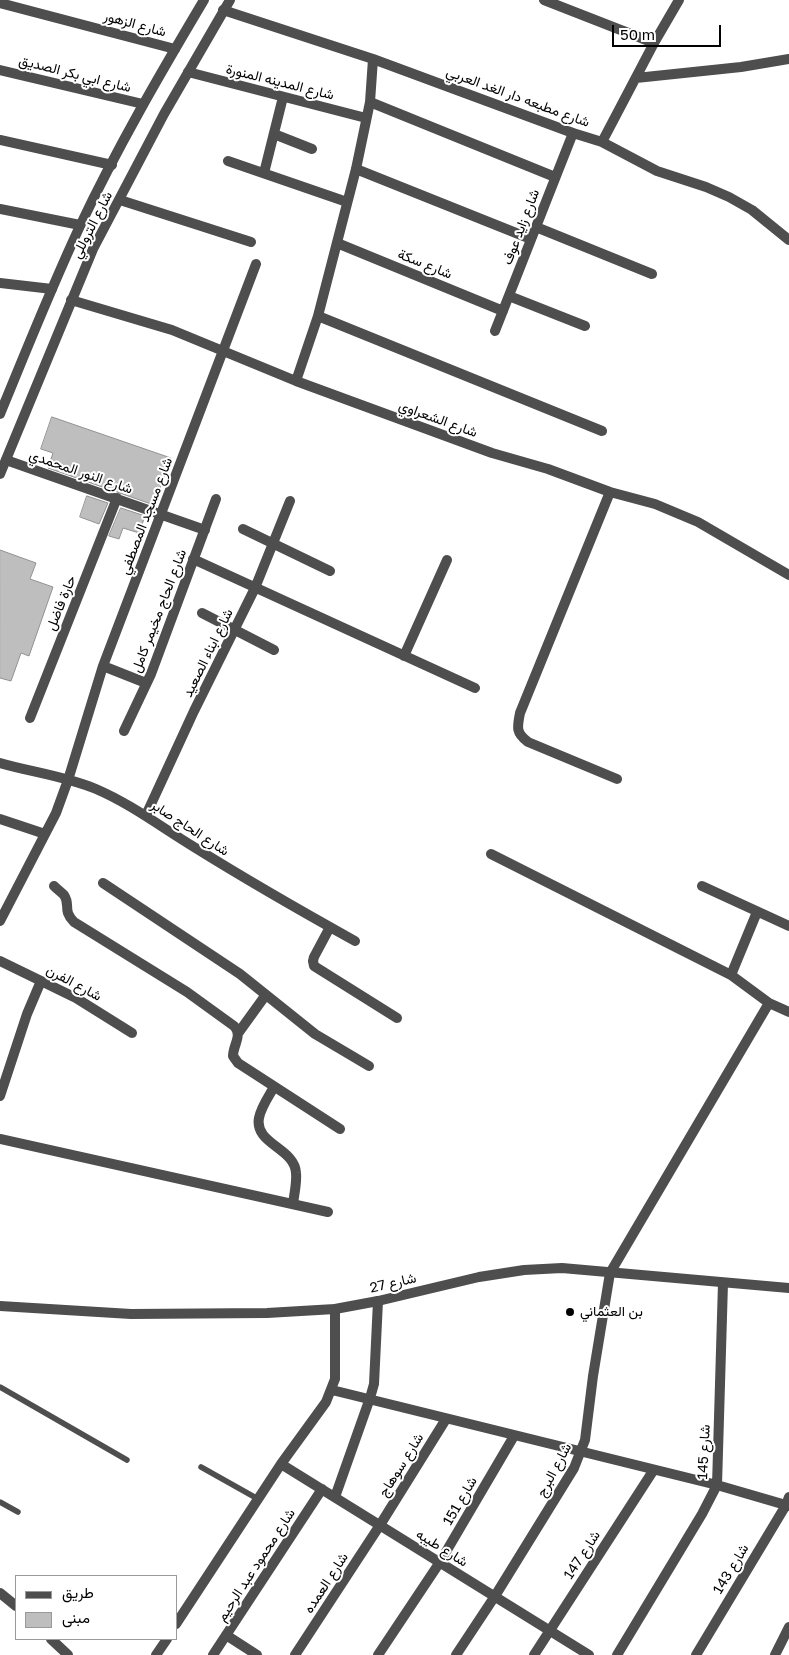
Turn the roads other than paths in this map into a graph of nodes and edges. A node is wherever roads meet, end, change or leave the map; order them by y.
1 (203, 0) edge
2 (230, 0) edge
3 (544, 0) edge
4 (679, 0) edge
5 (0, 3) edge
6 (222, 10) junction
7 (654, 43) junction
8 (175, 49) junction
9 (373, 59) junction
10 (789, 59) edge
11 (0, 70) edge
12 (188, 72) junction
13 (636, 78) junction
14 (283, 97) junction
15 (370, 102) junction
16 (142, 104) junction
17 (366, 118) junction
18 (573, 133) junction
19 (274, 134) junction
20 (0, 140) edge
21 (602, 142) junction
22 (312, 149) dead end
23 (228, 161) dead end
24 (112, 165) junction
25 (356, 168) junction
26 (264, 174) junction
27 (555, 177) junction
28 (120, 200) junction
29 (347, 202) junction
30 (0, 209) edge
31 (80, 225) junction
32 (536, 227) junction
33 (531, 239) junction
34 (789, 240) edge
35 (252, 242) dead end
36 (337, 243) junction
37 (256, 264) dead end
38 (652, 274) dead end
39 (0, 283) edge
40 (52, 289) junction
41 (509, 296) junction
42 (71, 300) junction
43 (503, 311) junction
44 (318, 316) junction
45 (585, 326) dead end
46 (495, 332) dead end
47 (224, 350) junction
48 (296, 381) junction
49 (0, 414) edge
50 (602, 431) dead end
51 (6, 460) junction
52 (0, 474) edge
53 (610, 492) junction
54 (117, 498) junction
55 (216, 499) dead end
56 (290, 501) dead end
57 (161, 514) junction
58 (243, 529) dead end
59 (205, 530) junction
60 (274, 544) junction
61 (193, 559) junction
62 (447, 560) dead end
63 (330, 571) dead end
64 (789, 575) edge
65 (255, 588) junction
66 (202, 613) dead end
67 (235, 630) junction
68 (274, 650) dead end
69 (404, 656) junction
70 (103, 666) junction
71 (146, 683) junction
72 (475, 688) dead end
73 (30, 718) dead end
74 (124, 731) dead end
75 (0, 763) edge
76 (68, 780) junction
77 (617, 780) dead end
78 (146, 815) junction
79 (0, 819) edge
80 (45, 834) junction
81 (490, 854) dead end
82 (103, 883) dead end
83 (54, 886) dead end
84 (702, 886) dead end
85 (757, 912) junction
86 (0, 921) edge
87 (789, 926) edge
88 (330, 927) junction
89 (355, 941) dead end
90 (0, 961) edge
91 (731, 975) junction
92 (41, 981) junction
93 (265, 996) junction
94 (769, 1003) junction
95 (789, 1012) edge
96 (397, 1018) dead end
97 (238, 1032) junction
98 (132, 1033) dead end
99 (369, 1066) dead end
100 (274, 1087) junction
101 (0, 1096) edge
102 (340, 1129) dead end
103 (0, 1139) edge
104 (293, 1204) junction
105 (328, 1212) dead end
106 (610, 1272) junction
107 (723, 1282) junction
108 (789, 1288) edge
109 (378, 1301) junction
110 (0, 1306) edge
111 (335, 1309) junction
112 (0, 1387) edge
113 (332, 1390) junction
114 (370, 1398) junction
115 (446, 1419) junction
116 (514, 1436) junction
117 (581, 1453) junction
118 (127, 1460) dead end
119 (281, 1464) junction
120 (201, 1467) dead end
121 (653, 1471) junction
122 (716, 1485) junction
123 (322, 1490) junction
124 (335, 1497) junction
125 (258, 1499) junction
126 (0, 1502) edge
127 (788, 1503) edge
128 (18, 1512) dead end
129 (380, 1525) junction
130 (440, 1562) junction
131 (0, 1593) edge
132 (495, 1596) junction
133 (15, 1605) edge
134 (178, 1621) edge
135 (789, 1627) edge
136 (550, 1630) junction
137 (226, 1635) junction
138 (52, 1640) edge
139 (166, 1640) edge
140 (68, 1655) edge
141 (156, 1655) edge
142 (213, 1655) edge
143 (257, 1655) edge
144 (295, 1655) edge
145 (378, 1655) edge
146 (456, 1655) edge
147 (534, 1655) edge
148 (589, 1655) edge
149 (617, 1655) edge
150 (696, 1655) edge
151 (775, 1655) edge

1 - 8 street, شارع التروللي
2 - 6 street, شارع التروللي
3 - 7 street
4 - 7 street
5 - 8 street, شارع الزهور
6 - 9 street, شارع مطبعه دار الغد العربي
6 - 12 street, شارع التروللي
7 - 13 street
8 - 16 street, شارع التروللي
9 - 15 street
9 - 18 street, شارع مطبعه دار الغد العربي
10 - 13 street
11 - 16 street, شارع ابي بكر الصديق
12 - 14 street, شارع المدينه المنورة
12 - 28 street, شارع التروللي
13 - 21 street
14 - 17 street, شارع المدينه المنورة
14 - 19 street
15 - 17 street
15 - 27 street
16 - 24 street, شارع التروللي
17 - 25 street
18 - 21 street, شارع مطبعه دار الغد العربي
18 - 27 street, شارع زايد عوف
19 - 22 street
19 - 26 street
20 - 24 street
21 - 34 street, شارع مطبعه دار الغد العربي
23 - 26 street
24 - 31 street, شارع التروللي
25 - 29 street
25 - 33 street
26 - 29 street
27 - 32 street, شارع زايد عوف
28 - 35 street
28 - 42 street, شارع التروللي
29 - 36 street
30 - 31 street
31 - 40 street, شارع التروللي
32 - 33 street, شارع زايد عوف
32 - 38 street
33 - 41 street, شارع زايد عوف
36 - 43 street, شارع سكة
36 - 44 street
37 - 47 street, شارع مسجد المصطفي
39 - 40 street
40 - 49 street, شارع التروللي
41 - 43 street, شارع زايد عوف
41 - 45 street
42 - 47 street, شارع الشعراوي
42 - 51 street, شارع التروللي
43 - 46 street, شارع زايد عوف
44 - 48 street
44 - 50 street
47 - 48 street, شارع الشعراوي
47 - 57 street, شارع مسجد المصطفي
48 - 53 street, شارع الشعراوي
51 - 52 street, شارع التروللي
51 - 54 street, شارع النور المحمدي
53 - 64 street, شارع الشعراوي
53 - 77 street
54 - 57 street, شارع النور المحمدي
54 - 73 street, حارة فاضل
55 - 59 street, شارع الحاج مخيمر كامل
56 - 60 street, شارع ابناء الصعيد
57 - 59 street, شارع النور المحمدي
57 - 70 street, شارع مسجد المصطفي
58 - 60 street
59 - 61 street, شارع الحاج مخيمر كامل
60 - 63 street
60 - 65 street, شارع ابناء الصعيد
61 - 65 street
61 - 71 street, شارع الحاج مخيمر كامل
62 - 69 street
65 - 67 street, شارع ابناء الصعيد
65 - 69 street
66 - 67 street
67 - 68 street
67 - 78 street, شارع ابناء الصعيد
69 - 72 street
70 - 71 street
70 - 76 street, شارع مسجد المصطفي
71 - 74 street, شارع الحاج مخيمر كامل
75 - 76 street, شارع الحاج صابر
76 - 78 street, شارع الحاج صابر
76 - 80 street, شارع مسجد المصطفي
78 - 88 street, شارع الحاج صابر
79 - 80 street
80 - 86 street, شارع مسجد المصطفي
81 - 91 street
82 - 93 street
83 - 97 street
84 - 85 street
85 - 87 street
85 - 91 street
88 - 89 street, شارع الحاج صابر
88 - 96 street
90 - 92 street, شارع الفرن
91 - 94 street
92 - 98 street, شارع الفرن
92 - 101 street
93 - 97 street
93 - 99 street
94 - 95 street
94 - 106 street
97 - 100 street
100 - 102 street
100 - 104 street
103 - 104 street
104 - 105 street
106 - 107 street, شارع 27
106 - 109 street, شارع 27
106 - 117 street, شارع البرج
107 - 108 street, شارع 27
107 - 122 street, شارع 145
109 - 111 street, شارع 27
109 - 114 street
110 - 111 street, شارع 27
111 - 113 street
112 - 118 lane
113 - 114 street
113 - 119 street
114 - 115 street
114 - 124 street
115 - 116 street
115 - 129 street, شارع سوهاج
116 - 117 street
116 - 130 street, شارع 151
117 - 121 street
117 - 132 street, شارع البرج
119 - 123 street, شارع طيبه
119 - 125 street
120 - 125 lane
121 - 122 street
121 - 136 street, شارع 147
122 - 127 street
122 - 149 street, شارع 145
123 - 124 street, شارع طيبه
123 - 137 street, شارع محمود عبد الرحيم
124 - 129 street, شارع طيبه
125 - 134 street
126 - 128 lane
127 - 150 street, شارع 143
129 - 130 street, شارع طيبه
129 - 144 street, شارع العمده
130 - 132 street, شارع طيبه
130 - 145 street, شارع 151
131 - 133 street
132 - 136 street, شارع طيبه
132 - 146 street, شارع البرج
135 - 151 street
136 - 147 street, شارع 147
136 - 148 street, شارع طيبه
137 - 142 street, شارع محمود عبد الرحيم
137 - 143 street
138 - 140 street
139 - 141 street

